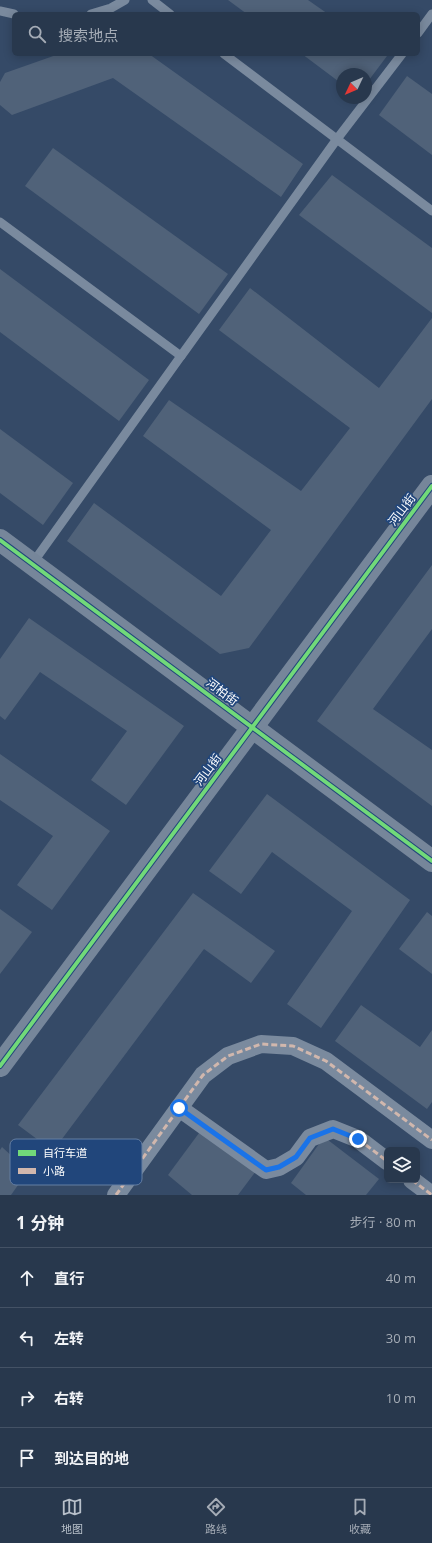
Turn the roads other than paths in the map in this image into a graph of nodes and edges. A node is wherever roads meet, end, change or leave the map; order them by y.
1 (125, 0) edge
2 (152, 0) edge
3 (0, 12) edge
4 (98, 12) edge
5 (167, 12) edge
6 (12, 14) edge
7 (432, 14) edge
8 (420, 30) edge
9 (227, 56) edge
10 (400, 56) edge
11 (337, 139) junction
12 (432, 211) edge
13 (0, 222) edge
14 (181, 356) junction
15 (432, 486) edge
16 (0, 540) edge
17 (32, 564) junction
18 (252, 727) junction
19 (432, 861) edge
20 (0, 1066) edge
21 (179, 1108) junction
22 (432, 1140) edge
23 (142, 1159) edge
24 (384, 1159) edge
25 (416, 1183) edge
26 (123, 1185) edge
27 (116, 1195) edge
28 (432, 1195) edge

1 - 4 lane
2 - 5 lane
3 - 6 lane
7 - 8 lane
9 - 11 lane
10 - 11 lane
11 - 12 lane
11 - 14 lane
13 - 14 lane
14 - 17 lane
15 - 18 street, 河山街
16 - 17 street, 河柏街
17 - 18 street, 河柏街
18 - 19 street, 河柏街
18 - 20 street, 河山街
21 - 22 street
21 - 23 street
21 - 24 street
25 - 28 street
26 - 27 street

